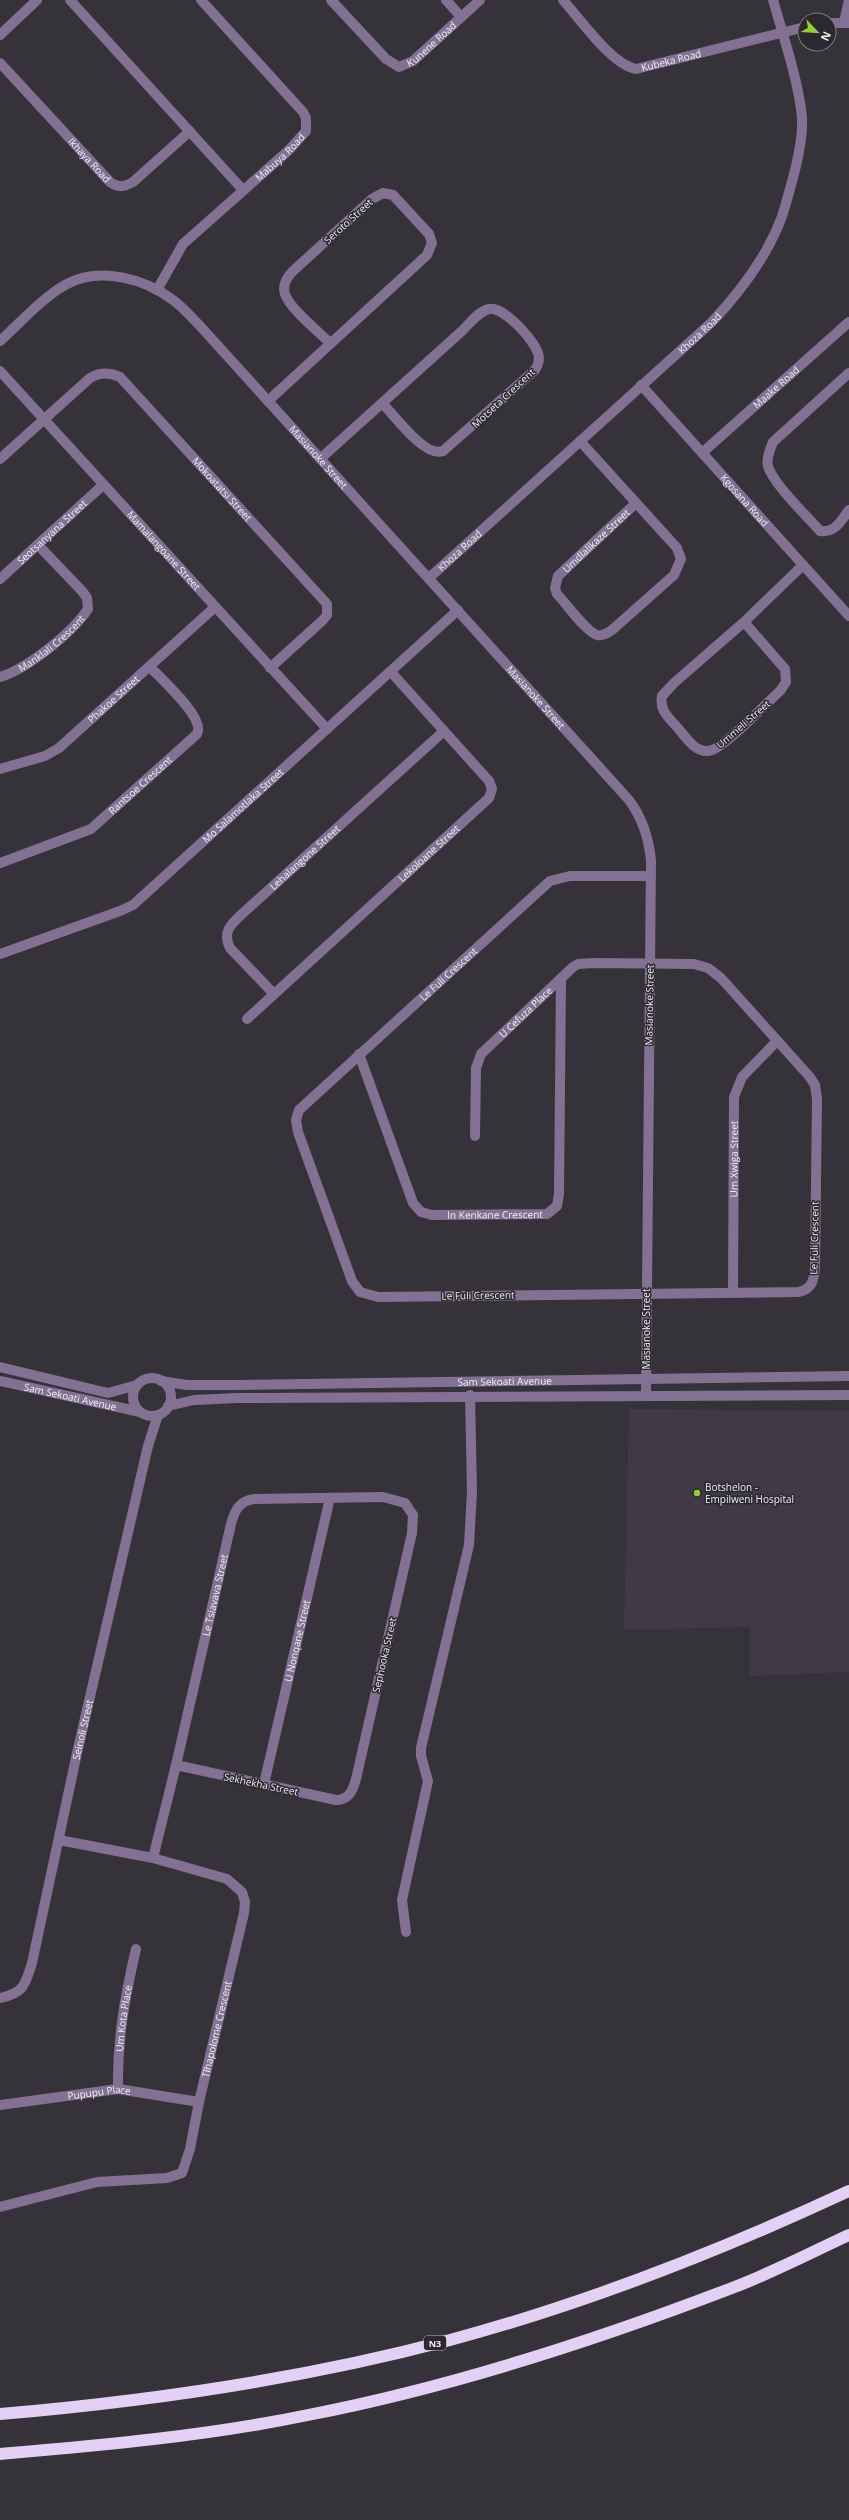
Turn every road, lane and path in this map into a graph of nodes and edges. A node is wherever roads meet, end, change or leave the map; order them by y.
1 (37, 0) edge
2 (70, 0) edge
3 (202, 0) edge
4 (331, 0) edge
5 (446, 0) edge
6 (480, 0) edge
7 (563, 0) edge
8 (773, 0) edge
9 (849, 0) edge
10 (461, 17) junction
11 (847, 22) edge
12 (837, 23) edge
13 (797, 29) edge
14 (782, 32) junction
15 (0, 35) edge
16 (0, 63) edge
17 (190, 131) junction
18 (243, 190) junction
19 (156, 290) junction
20 (849, 322) edge
21 (0, 341) edge
22 (330, 343) junction
23 (0, 371) edge
24 (849, 373) edge
25 (641, 385) junction
26 (268, 401) junction
27 (382, 403) junction
28 (44, 418) junction
29 (580, 441) junction
30 (702, 453) junction
31 (0, 459) edge
32 (320, 459) junction
33 (103, 485) junction
34 (636, 503) junction
35 (849, 510) edge
36 (38, 545) junction
37 (803, 565) junction
38 (429, 578) junction
39 (0, 580) edge
40 (215, 608) junction
41 (458, 610) junction
42 (849, 616) edge
43 (744, 622) junction
44 (150, 667) junction
45 (270, 668) junction
46 (392, 672) junction
47 (0, 677) edge
48 (327, 729) junction
49 (444, 731) junction
50 (0, 769) edge
51 (0, 863) edge
52 (650, 876) junction
53 (0, 954) edge
54 (650, 964) junction
55 (561, 978) junction
56 (274, 994) junction
57 (247, 1019) dead end
58 (777, 1041) junction
59 (359, 1054) junction
60 (475, 1136) dead end
61 (646, 1292) junction
62 (733, 1292) junction
63 (0, 1367) edge
64 (849, 1376) edge
65 (647, 1380) junction
66 (0, 1381) edge
67 (161, 1381) junction
68 (137, 1385) junction
69 (849, 1394) edge
70 (470, 1395) junction
71 (646, 1396) junction
72 (168, 1406) junction
73 (143, 1414) junction
74 (158, 1415) junction
75 (148, 1446) junction
76 (330, 1498) junction
77 (410, 1509) joint
78 (176, 1765) junction
79 (264, 1784) junction
80 (346, 1799) joint
81 (59, 1840) junction
82 (153, 1858) junction
83 (406, 1932) dead end
84 (136, 1949) dead end
85 (0, 1998) edge
86 (118, 2089) junction
87 (199, 2102) junction
88 (0, 2105) edge
89 (849, 2191) edge
90 (0, 2207) edge
91 (849, 2235) edge
92 (0, 2414) edge
93 (0, 2454) edge

1 - 15 street
2 - 17 street
3 - 18 street, Mabuya Road
4 - 10 street, Kunene Road
5 - 10 street
6 - 10 street, Kunene Road
7 - 14 street, Kubeka Road
8 - 14 street, Khoza Road
9 - 11 street
11 - 12 street
13 - 14 street, Kubeka Road
14 - 25 street, Khoza Road
16 - 17 street, Ikhaya Road
17 - 18 street
18 - 19 street, Mabuya Road
19 - 21 street, Masianoke Street
19 - 26 street, Masianoke Street
20 - 30 street, Maake Road
22 - 22 street, Seroto Street
22 - 26 street, Seroto Street
23 - 28 street, Mamalangoane Street
24 - 35 street
25 - 29 street, Khoza Road
25 - 30 street, Kgosana Road
26 - 32 street, Masianoke Street
27 - 27 street, Motseta Crescent
27 - 32 street
28 - 31 street
28 - 33 street, Mamalangoane Street
28 - 45 street, Mokoatatsi Street
29 - 34 street, Umdlalikaze Street
29 - 38 street, Khoza Road
30 - 37 street, Kgosana Road
32 - 38 street, Masianoke Street
33 - 36 street, Seotsanyana Street
33 - 40 street, Mamalangoane Street
34 - 34 street, Umdlalikaze Street
36 - 39 street, Seotsanyana Street
36 - 47 street, Manklali Crescent
37 - 42 street, Kgosana Road
37 - 43 street, Ummeli Street
38 - 41 street, Masianoke Street
40 - 44 street, Phakoe Street
40 - 45 street, Mamalangoane Street
41 - 46 street, Mo Salamotlaka Street
41 - 52 street, Masianoke Street
43 - 43 street, Ummeli Street
44 - 50 street, Phakoe Street
44 - 51 street, Rantsoe Crescent
45 - 48 street, Mamalangoane Street
46 - 48 street, Mo Salamotlaka Street
46 - 49 street, Lekoloane Street
48 - 53 street, Mo Salamotlaka Street
49 - 56 street, Lehalangone Street
49 - 56 street, Lekoloane Street
52 - 54 street, Masianoke Street
52 - 59 street, Le Fuli Crescent
54 - 55 street, U Cefuza Place
54 - 58 street, Le Fuli Crescent
54 - 61 street, Masianoke Street
55 - 59 street, In Kenkane Crescent
55 - 60 street, U Cefuza Place
56 - 57 street, Lekoloane Street
58 - 62 street, Um Xwiga Street
58 - 62 street, Le Fuli Crescent
59 - 61 street, Le Fuli Crescent
61 - 62 street, Le Fuli Crescent
61 - 65 street, Masianoke Street
63 - 68 street, Sam Sekoati Avenue
64 - 65 street, Sam Sekoati Avenue
65 - 67 street, Sam Sekoati Avenue
65 - 71 street, Masianoke Street
66 - 73 street, Sam Sekoati Avenue
67 - 68 street
67 - 72 street
68 - 73 street
69 - 71 street, Sam Sekoati Avenue
70 - 71 street, Sam Sekoati Avenue
70 - 72 street, Sam Sekoati Avenue
70 - 83 street
72 - 74 street
73 - 74 street
73 - 75 street, Seinoli Street
74 - 75 street, Seinoli Street
75 - 81 street, Seinoli Street
76 - 77 street, Le Tsiavava Street
76 - 78 street, Le Tsiavava Street
76 - 79 street, U Nonqane Street
77 - 80 street, Sephooka Street
78 - 79 street, Sekhekha Street
78 - 82 street, Le Tsiavava Street
79 - 80 street, Sekhekha Street
81 - 82 street, Tlhapolome Crescent
81 - 85 street, Seinoli Street
82 - 87 street, Tlhapolome Crescent
84 - 86 street, Um Kota Place
86 - 87 street, Pupupu Place
86 - 88 street, Pupupu Place
87 - 90 street, Tlhapolome Crescent
89 - 92 highway, N3
91 - 93 highway

